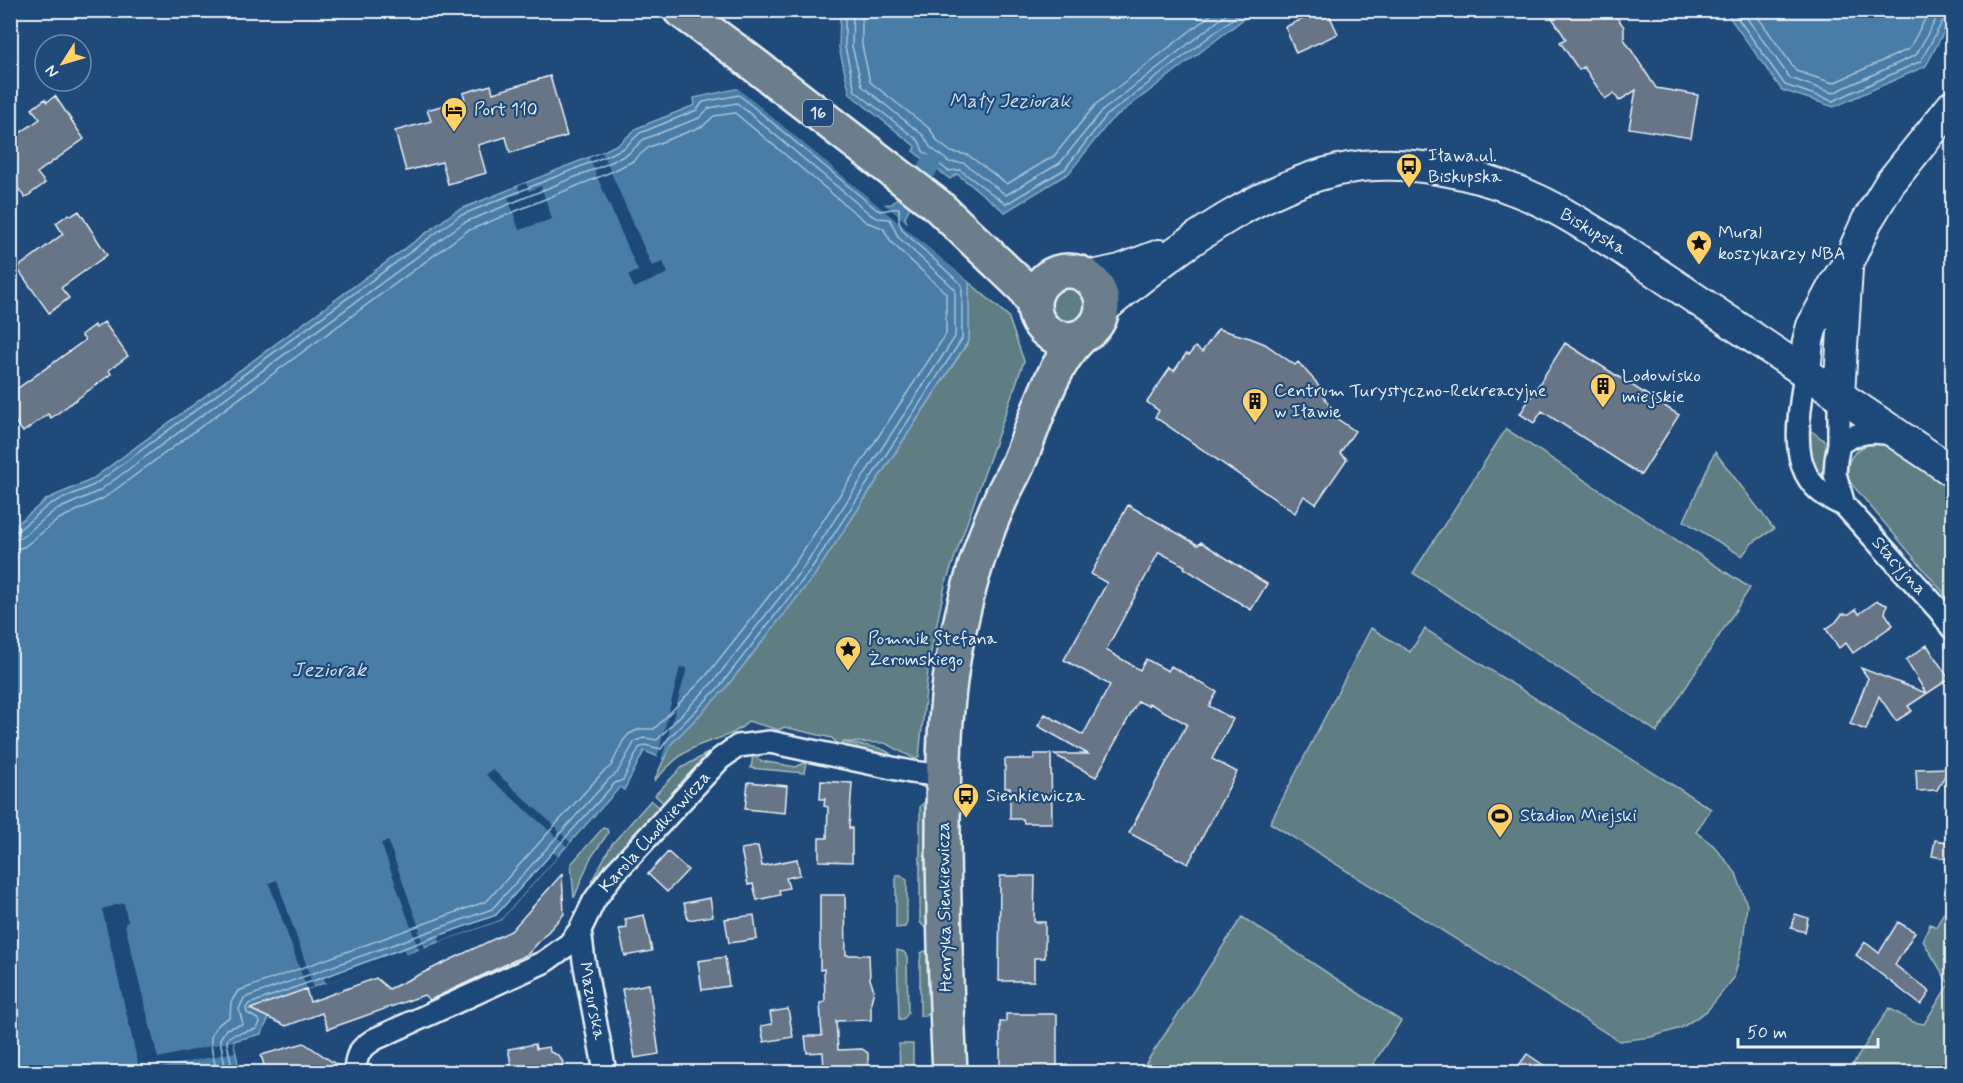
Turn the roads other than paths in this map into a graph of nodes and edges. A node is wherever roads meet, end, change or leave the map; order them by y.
1 (680, 10) edge
2 (1953, 106) edge
3 (938, 205) junction
4 (1192, 241) junction
5 (1847, 265) junction
6 (1074, 275) junction
7 (1102, 310) junction
8 (1037, 315) junction
9 (1812, 326) junction
10 (1080, 338) junction
11 (1755, 339) junction
12 (1805, 372) junction
13 (1839, 394) junction
14 (1902, 437) junction
15 (1839, 444) junction
16 (1953, 471) edge
17 (1002, 497) junction
18 (1844, 505) junction
19 (1953, 628) edge
20 (944, 776) junction
21 (580, 930) junction
22 (355, 1072) edge
23 (606, 1072) edge
24 (950, 1072) edge

1 - 3 main road, 16
2 - 5 street
3 - 6 main road, 16
3 - 8 main road, 16
4 - 6 street, Biskupska
4 - 7 street, Biskupska
4 - 11 street, Biskupska
5 - 9 street
5 - 13 street
6 - 7 main road
6 - 8 main road
7 - 10 main road
8 - 10 main road, 16
8 - 17 main road, Henryka Sienkiewicza
9 - 11 street
9 - 12 street
10 - 17 main road, Henryka Sienkiewicza
11 - 12 street, Biskupska
12 - 13 street, Biskupska
12 - 18 street, Stacyjna
13 - 14 street, Biskupska
13 - 15 street, Stacyjna
14 - 15 street
14 - 16 street, Biskupska
15 - 18 street, Stacyjna
17 - 20 main road, Henryka Sienkiewicza
18 - 19 street, Stacyjna
20 - 21 street, Karola Chodkiewicza
20 - 24 main road, Henryka Sienkiewicza
21 - 22 street, Karola Chodkiewicza
21 - 23 street, Mazurska

